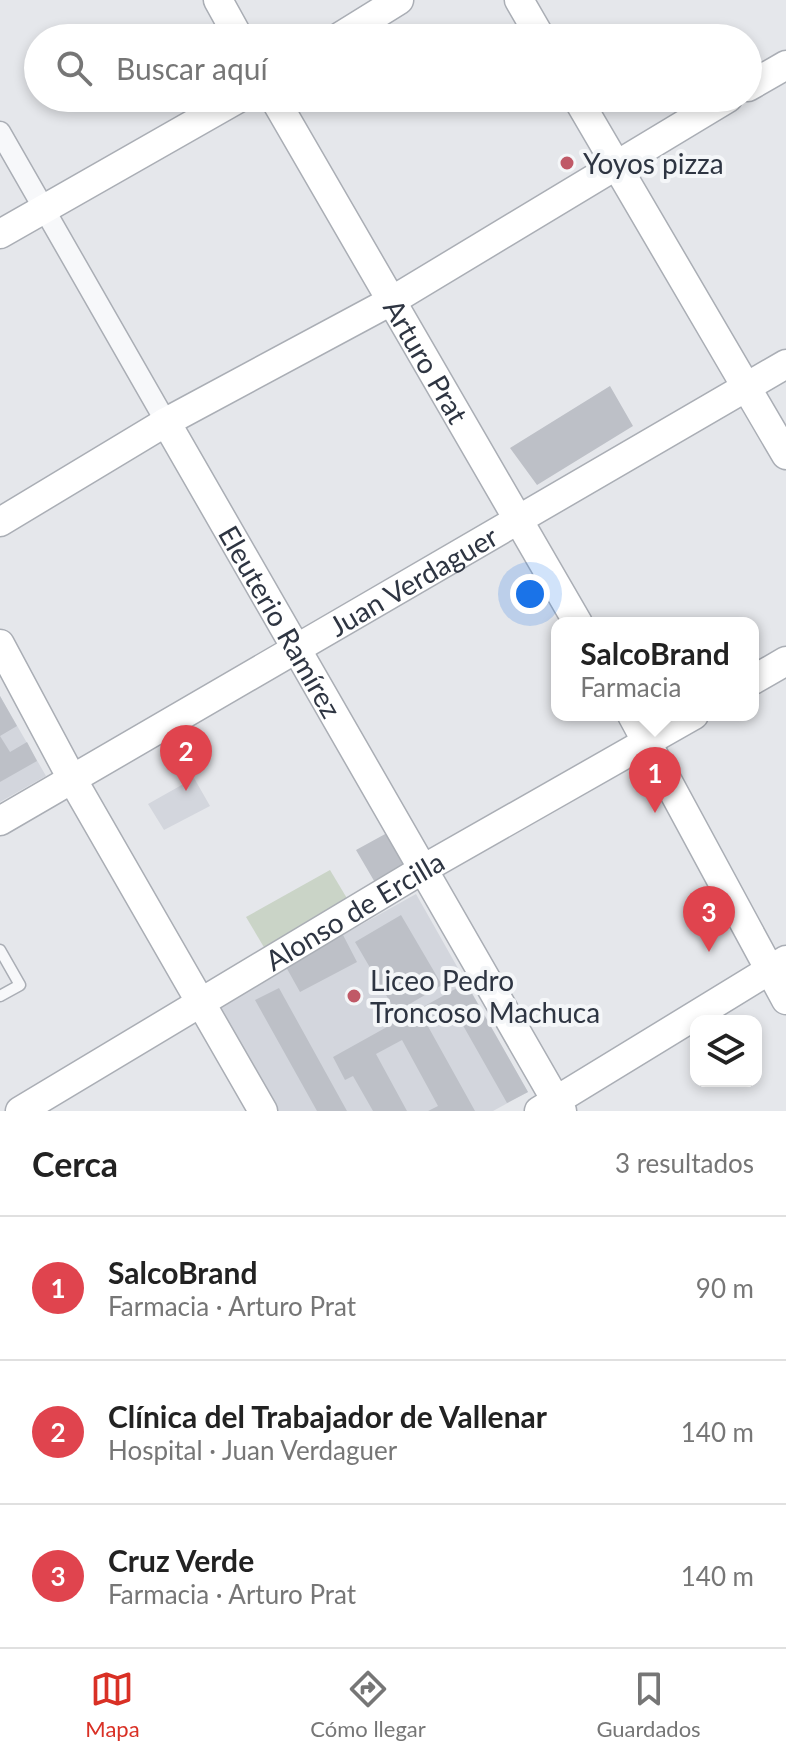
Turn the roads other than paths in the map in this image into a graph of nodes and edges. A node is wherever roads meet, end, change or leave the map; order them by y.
1 (218, 0) edge
2 (399, 0) edge
3 (519, 0) edge
4 (231, 24) edge
5 (360, 24) edge
6 (533, 24) edge
7 (786, 65) edge
8 (762, 79) edge
9 (214, 112) edge
10 (282, 112) edge
11 (585, 112) edge
12 (704, 112) edge
13 (0, 132) edge
14 (615, 163) junction
15 (44, 208) junction
16 (0, 234) edge
17 (393, 300) junction
18 (786, 364) edge
19 (748, 388) junction
20 (166, 422) junction
21 (786, 455) edge
22 (516, 518) junction
23 (0, 522) edge
24 (574, 617) edge
25 (0, 644) edge
26 (297, 647) junction
27 (786, 661) edge
28 (759, 677) edge
29 (636, 721) edge
30 (684, 721) edge
31 (648, 742) junction
32 (71, 777) junction
33 (0, 821) edge
34 (425, 868) junction
35 (0, 950) edge
36 (777, 965) edge
37 (0, 996) edge
38 (786, 1000) edge
39 (200, 1002) junction
40 (552, 1108) edge
41 (20, 1111) edge
42 (263, 1111) edge

1 - 4 main road
2 - 5 main road
3 - 6 main road
7 - 8 main road
9 - 15 main road
10 - 17 main road, Arturo Prat
11 - 14 main road
12 - 14 main road
13 - 15 street, Eleuterio Ramírez
14 - 17 main road
14 - 19 main road
15 - 16 main road
15 - 20 street, Eleuterio Ramírez
17 - 20 main road
17 - 22 main road, Arturo Prat
18 - 19 main road, Juan Verdaguer
19 - 21 main road
19 - 22 main road, Juan Verdaguer
20 - 23 main road
20 - 26 main road, Eleuterio Ramírez
22 - 24 main road, Arturo Prat
22 - 26 main road, Juan Verdaguer
25 - 32 main road
26 - 32 main road, Juan Verdaguer
26 - 34 main road, Eleuterio Ramírez
27 - 28 main road
29 - 31 main road
30 - 31 main road, Alonso de Ercilla
31 - 34 main road, Alonso de Ercilla
31 - 36 main road
32 - 33 main road, Juan Verdaguer
32 - 39 main road
34 - 39 main road, Alonso de Ercilla
34 - 40 main road, Eleuterio Ramírez
35 - 37 lane
36 - 38 main road
36 - 40 main road
39 - 41 main road, Alonso de Ercilla
39 - 42 main road

